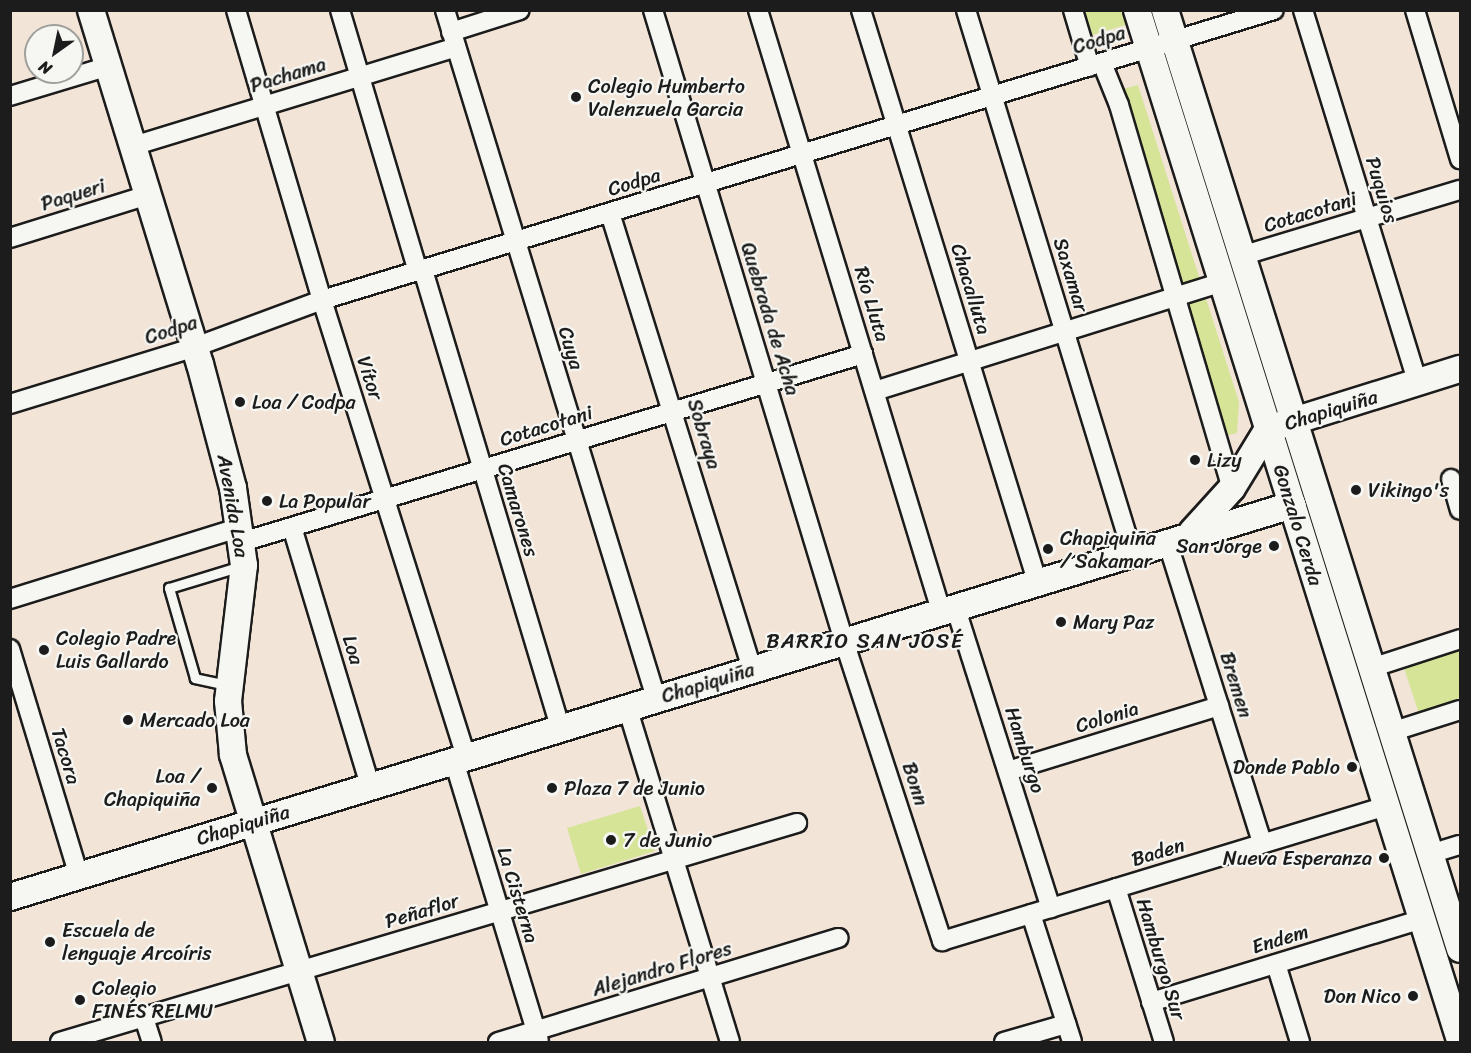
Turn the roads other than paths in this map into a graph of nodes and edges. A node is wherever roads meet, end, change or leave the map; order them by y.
1 (91, 10) edge
2 (236, 10) edge
3 (340, 10) edge
4 (445, 10) edge
5 (520, 10) edge
6 (653, 10) edge
7 (758, 10) edge
8 (861, 10) edge
9 (966, 10) edge
10 (1073, 10) edge
11 (1137, 10) edge
12 (1165, 10) edge
13 (1274, 10) edge
14 (1303, 10) edge
15 (1415, 10) edge
16 (454, 40) junction
17 (1174, 41) junction
18 (1149, 48) junction
19 (1096, 65) junction
20 (109, 66) junction
21 (360, 76) junction
22 (10, 96) edge
23 (993, 96) junction
24 (265, 105) junction
25 (898, 125) junction
26 (133, 146) junction
27 (802, 154) junction
28 (1461, 159) edge
29 (706, 184) junction
30 (1461, 190) edge
31 (148, 195) junction
32 (610, 213) junction
33 (1367, 218) junction
34 (10, 238) edge
35 (514, 242) junction
36 (1241, 256) junction
37 (421, 270) junction
38 (1222, 282) junction
39 (1176, 298) junction
40 (322, 300) junction
41 (1065, 332) junction
42 (195, 347) junction
43 (863, 354) junction
44 (970, 361) junction
45 (1461, 369) edge
46 (1418, 382) junction
47 (766, 383) junction
48 (875, 391) junction
49 (10, 404) edge
50 (674, 411) junction
51 (1280, 426) junction
52 (576, 441) junction
53 (483, 469) junction
54 (1451, 479) dead end
55 (1232, 488) junction
56 (384, 499) junction
57 (1292, 505) junction
58 (1461, 510) edge
59 (292, 527) junction
60 (1178, 538) junction
61 (242, 545) junction
62 (1132, 552) junction
63 (1037, 581) junction
64 (10, 599) edge
65 (948, 609) junction
66 (1461, 639) edge
67 (844, 640) junction
68 (10, 649) edge
69 (1371, 668) junction
70 (752, 669) junction
71 (229, 686) junction
72 (656, 698) junction
73 (1219, 706) junction
74 (627, 707) junction
75 (1461, 710) edge
76 (560, 728) junction
77 (1391, 732) junction
78 (460, 759) junction
79 (1008, 771) junction
80 (370, 786) junction
81 (1386, 806) junction
82 (252, 823) junction
83 (797, 823) dead end
84 (1262, 843) junction
85 (1461, 845) edge
86 (1430, 854) junction
87 (674, 860) junction
88 (79, 876) junction
89 (1116, 888) junction
90 (10, 897) edge
91 (1051, 908) junction
92 (500, 912) junction
93 (1031, 914) junction
94 (1422, 919) junction
95 (838, 938) dead end
96 (942, 941) joint
97 (1461, 949) edge
98 (1276, 964) junction
99 (299, 972) junction
100 (710, 978) junction
101 (1453, 992) edge
102 (1151, 1002) junction
103 (144, 1018) junction
104 (1066, 1024) junction
105 (538, 1037) edge
106 (1461, 1040) edge
107 (60, 1042) edge
108 (152, 1042) edge
109 (321, 1042) edge
110 (498, 1042) edge
111 (730, 1042) edge
112 (1004, 1042) edge
113 (1072, 1042) edge
114 (1164, 1042) edge
115 (1300, 1042) edge

1 - 20 street, Avenida Loa
2 - 24 street, Vítor
3 - 21 street, Camarones
4 - 16 street, Cuya
5 - 16 street, Pachama
6 - 29 street, Quebrada de Acha
7 - 27 street, Río Lluta
8 - 25 street, Chacalluta
9 - 23 street, Saxamar
10 - 19 street
11 - 18 street, Gonzalo Cerda
12 - 17 street, Gonzalo Cerda
13 - 17 street, Codpa
14 - 33 street, Puquios
15 - 28 street
16 - 21 street, Pachama
16 - 35 street, Cuya
17 - 18 street, Codpa
17 - 36 street, Gonzalo Cerda
18 - 19 street, Codpa
18 - 38 street, Gonzalo Cerda
19 - 23 street, Codpa
19 - 39 street
20 - 22 street
20 - 26 street, Avenida Loa
21 - 24 street, Pachama
21 - 37 street, Camarones
23 - 25 street, Codpa
23 - 41 street, Saxamar
24 - 26 street, Pachama
24 - 40 street, Vítor
25 - 27 street, Codpa
25 - 44 street, Chacalluta
26 - 31 street, Avenida Loa
27 - 29 street, Codpa
27 - 43 street, Río Lluta
29 - 32 street, Codpa
29 - 47 street, Quebrada de Acha
30 - 33 street, Cotacotani
31 - 34 street, Paqueri
31 - 42 street, Avenida Loa
32 - 35 street, Codpa
32 - 50 street, Sobraya
33 - 36 street, Cotacotani
33 - 46 street, Puquios
35 - 37 street, Codpa
35 - 52 street, Cuya
36 - 51 street, Gonzalo Cerda
37 - 40 street, Codpa
37 - 53 street, Camarones
38 - 39 street
38 - 51 street, Gonzalo Cerda
39 - 41 street
39 - 55 street
40 - 42 street, Codpa
40 - 56 street, Vítor
41 - 44 street
41 - 62 street, Saxamar
42 - 49 street, Codpa
42 - 61 street, Avenida Loa
43 - 47 street, Cotacotani
43 - 48 street, Río Lluta
44 - 48 street
44 - 63 street, Chacalluta
45 - 46 street, Chapiquiña
46 - 51 street, Chapiquiña
47 - 50 street, Cotacotani
47 - 67 street, Quebrada de Acha
48 - 65 street, Río Lluta
50 - 52 street, Cotacotani
50 - 70 street, Sobraya
51 - 55 street, Chapiquiña
51 - 57 street, Gonzalo Cerda
51 - 69 street, Gonzalo Cerda
52 - 53 street, Cotacotani
52 - 72 street, Cuya
53 - 56 street, Cotacotani
53 - 76 street, Camarones
54 - 58 street
55 - 60 street, Chapiquiña
56 - 59 street, Cotacotani
56 - 78 street, Vítor
57 - 60 street
57 - 81 street, Gonzalo Cerda
59 - 61 street, Cotacotani
59 - 80 street, Loa
60 - 62 street, Chapiquiña
60 - 73 street, Bremen
61 - 64 street, Cotacotani
61 - 71 street, Avenida Loa
61 - 71 lane
62 - 63 street, Chapiquiña
63 - 65 street, Chapiquiña
65 - 67 street, Chapiquiña
65 - 79 street, Hamburgo
66 - 69 street
67 - 70 street, Chapiquiña
67 - 96 street, Bonn
68 - 88 street, Tacora
69 - 77 street, Gonzalo Cerda
70 - 72 street, Chapiquiña
71 - 82 street, Avenida Loa
72 - 74 street, Chapiquiña
73 - 79 street, Colonia
73 - 84 street, Bremen
74 - 76 street, Chapiquiña
74 - 87 street
75 - 77 street
76 - 78 street, Chapiquiña
77 - 86 street, Gonzalo Cerda
78 - 80 street, Chapiquiña
78 - 92 street, La Cisterna
79 - 91 street, Hamburgo
80 - 82 street, Chapiquiña
81 - 84 street, Baden
81 - 94 street, Gonzalo Cerda
82 - 88 street, Chapiquiña
82 - 99 street, Avenida Loa
83 - 87 street, Peñaflor
84 - 89 street, Baden
85 - 86 street
86 - 97 street, Gonzalo Cerda
87 - 92 street, Peñaflor
87 - 100 street
88 - 90 street, Chapiquiña
89 - 91 street, Baden
89 - 102 street, Hamburgo Sur
91 - 93 street, Baden
92 - 99 street, Peñaflor
92 - 105 street, La Cisterna
93 - 96 street, Baden
93 - 104 street
94 - 98 street, Endem
94 - 101 street, Gonzalo Cerda
95 - 100 street, Alejandro Flores
98 - 102 street, Endem
98 - 115 street
99 - 103 street, Peñaflor
99 - 109 street, Avenida Loa
100 - 105 street, Alejandro Flores
100 - 111 street
101 - 106 street, Gonzalo Cerda
102 - 114 street, Hamburgo Sur
103 - 107 street, Peñaflor
103 - 108 street
104 - 112 street
104 - 113 street
105 - 110 street, Alejandro Flores

